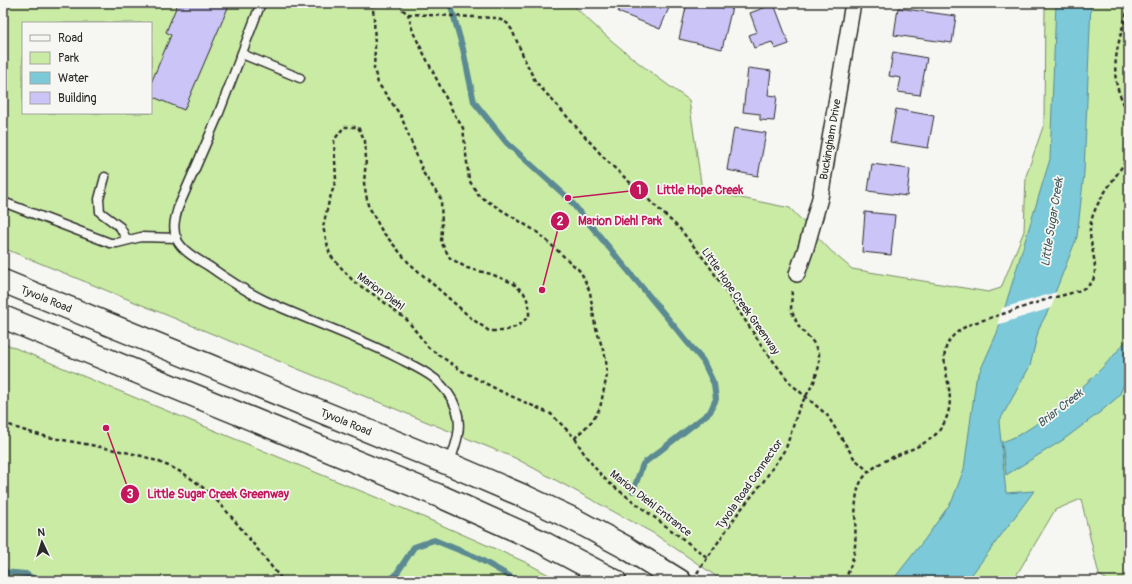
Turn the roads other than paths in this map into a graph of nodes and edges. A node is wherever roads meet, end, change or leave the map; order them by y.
1 (261, 3) edge
2 (853, 3) edge
3 (242, 54) junction
4 (300, 78) dead end
5 (106, 177) dead end
6 (3, 202) edge
7 (177, 238) junction
8 (126, 240) junction
9 (797, 274) road end
10 (3, 281) edge
11 (3, 317) edge
12 (449, 464) junction
13 (688, 578) edge
14 (615, 581) edge

1 - 3 lane
2 - 9 street, Buckingham Drive
3 - 4 lane
3 - 7 lane
5 - 8 lane
6 - 8 lane
7 - 8 lane
7 - 12 lane
10 - 12 main road, Tyvola Road
11 - 14 main road
12 - 13 main road, Tyvola Road

